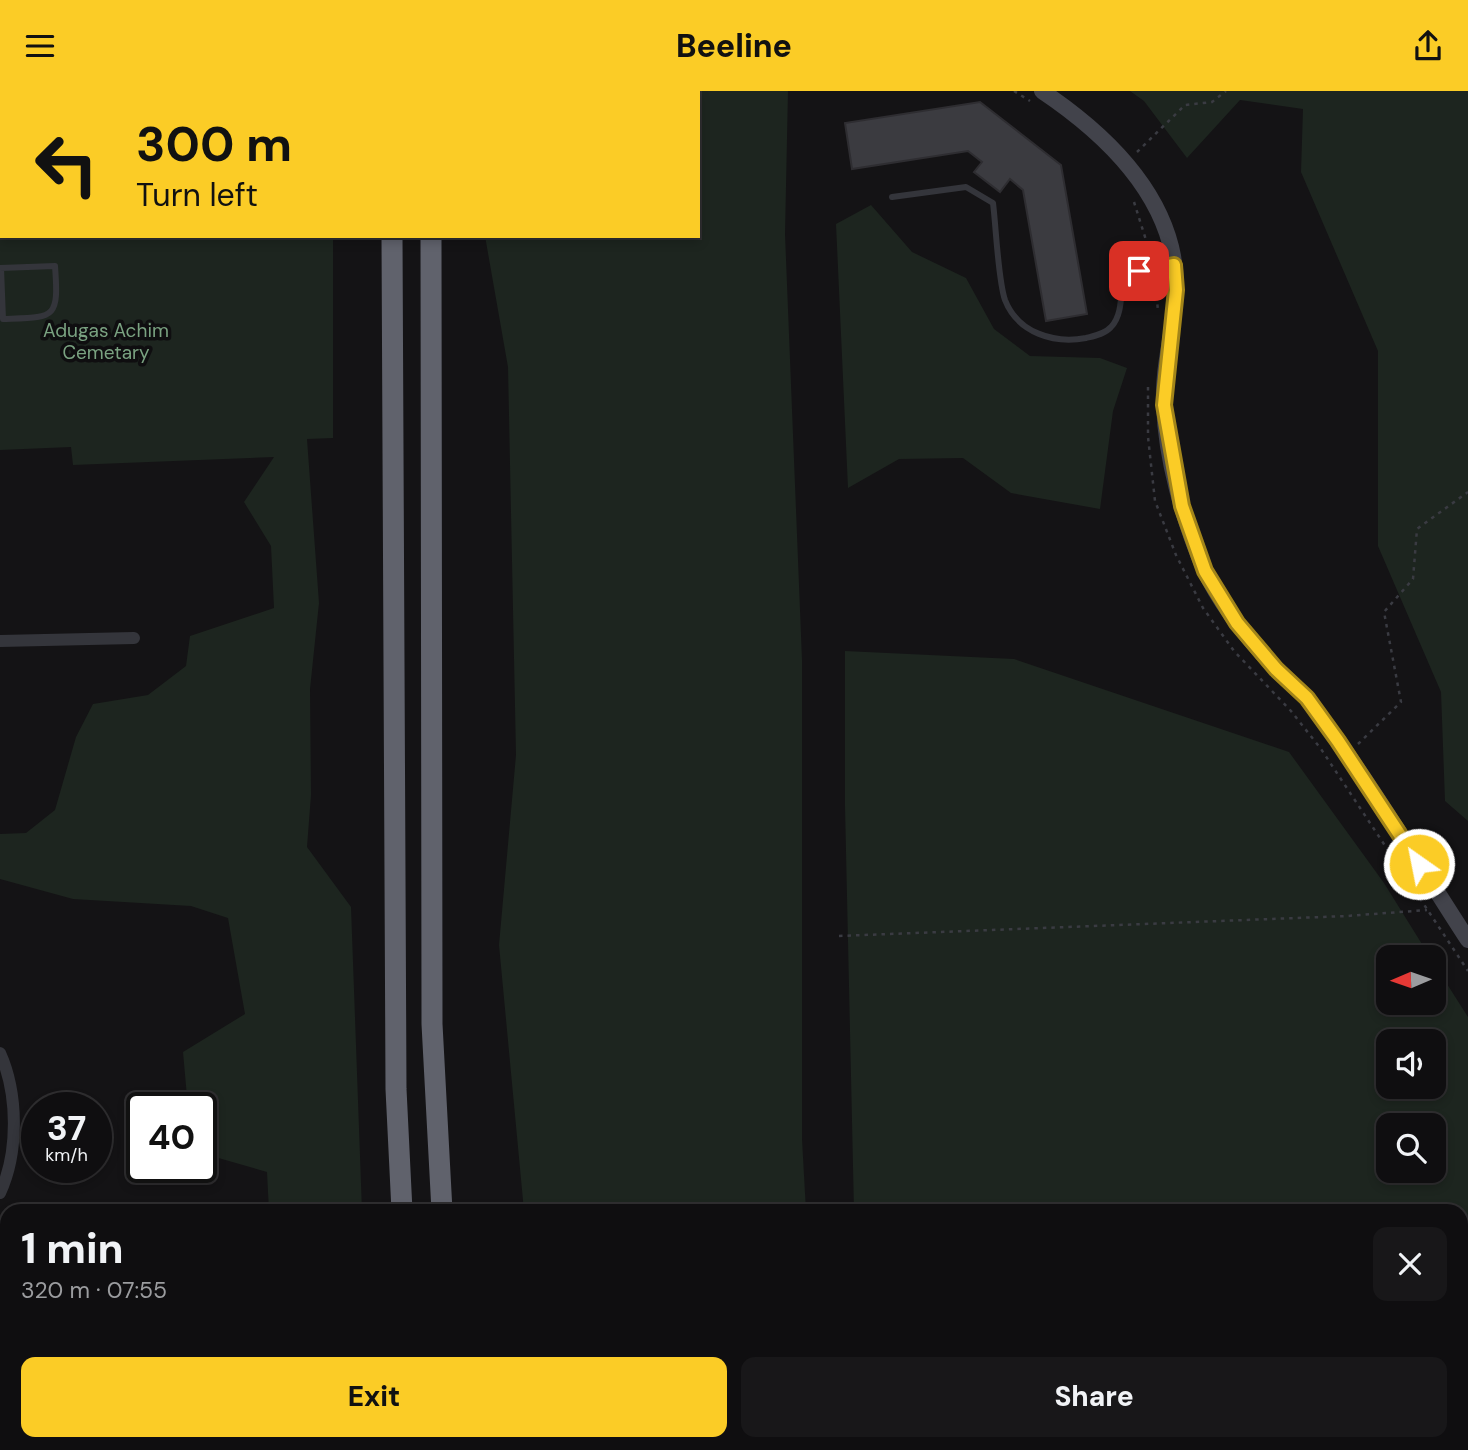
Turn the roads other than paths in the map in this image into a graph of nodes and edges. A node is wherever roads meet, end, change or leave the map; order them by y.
1 (1038, 97) edge
2 (892, 197) dead end
3 (392, 238) edge
4 (431, 238) edge
5 (1174, 265) junction
6 (0, 268) edge
7 (134, 638) dead end
8 (0, 641) edge
9 (1468, 940) edge
10 (432, 1024) junction
11 (0, 1053) edge
12 (0, 1193) edge
13 (402, 1204) edge
14 (442, 1204) edge
15 (455, 1204) edge

1 - 5 street
2 - 5 lane
3 - 13 highway
4 - 10 highway
5 - 9 street
6 - 6 lane
7 - 8 street
10 - 14 highway
10 - 15 highway
11 - 12 street

